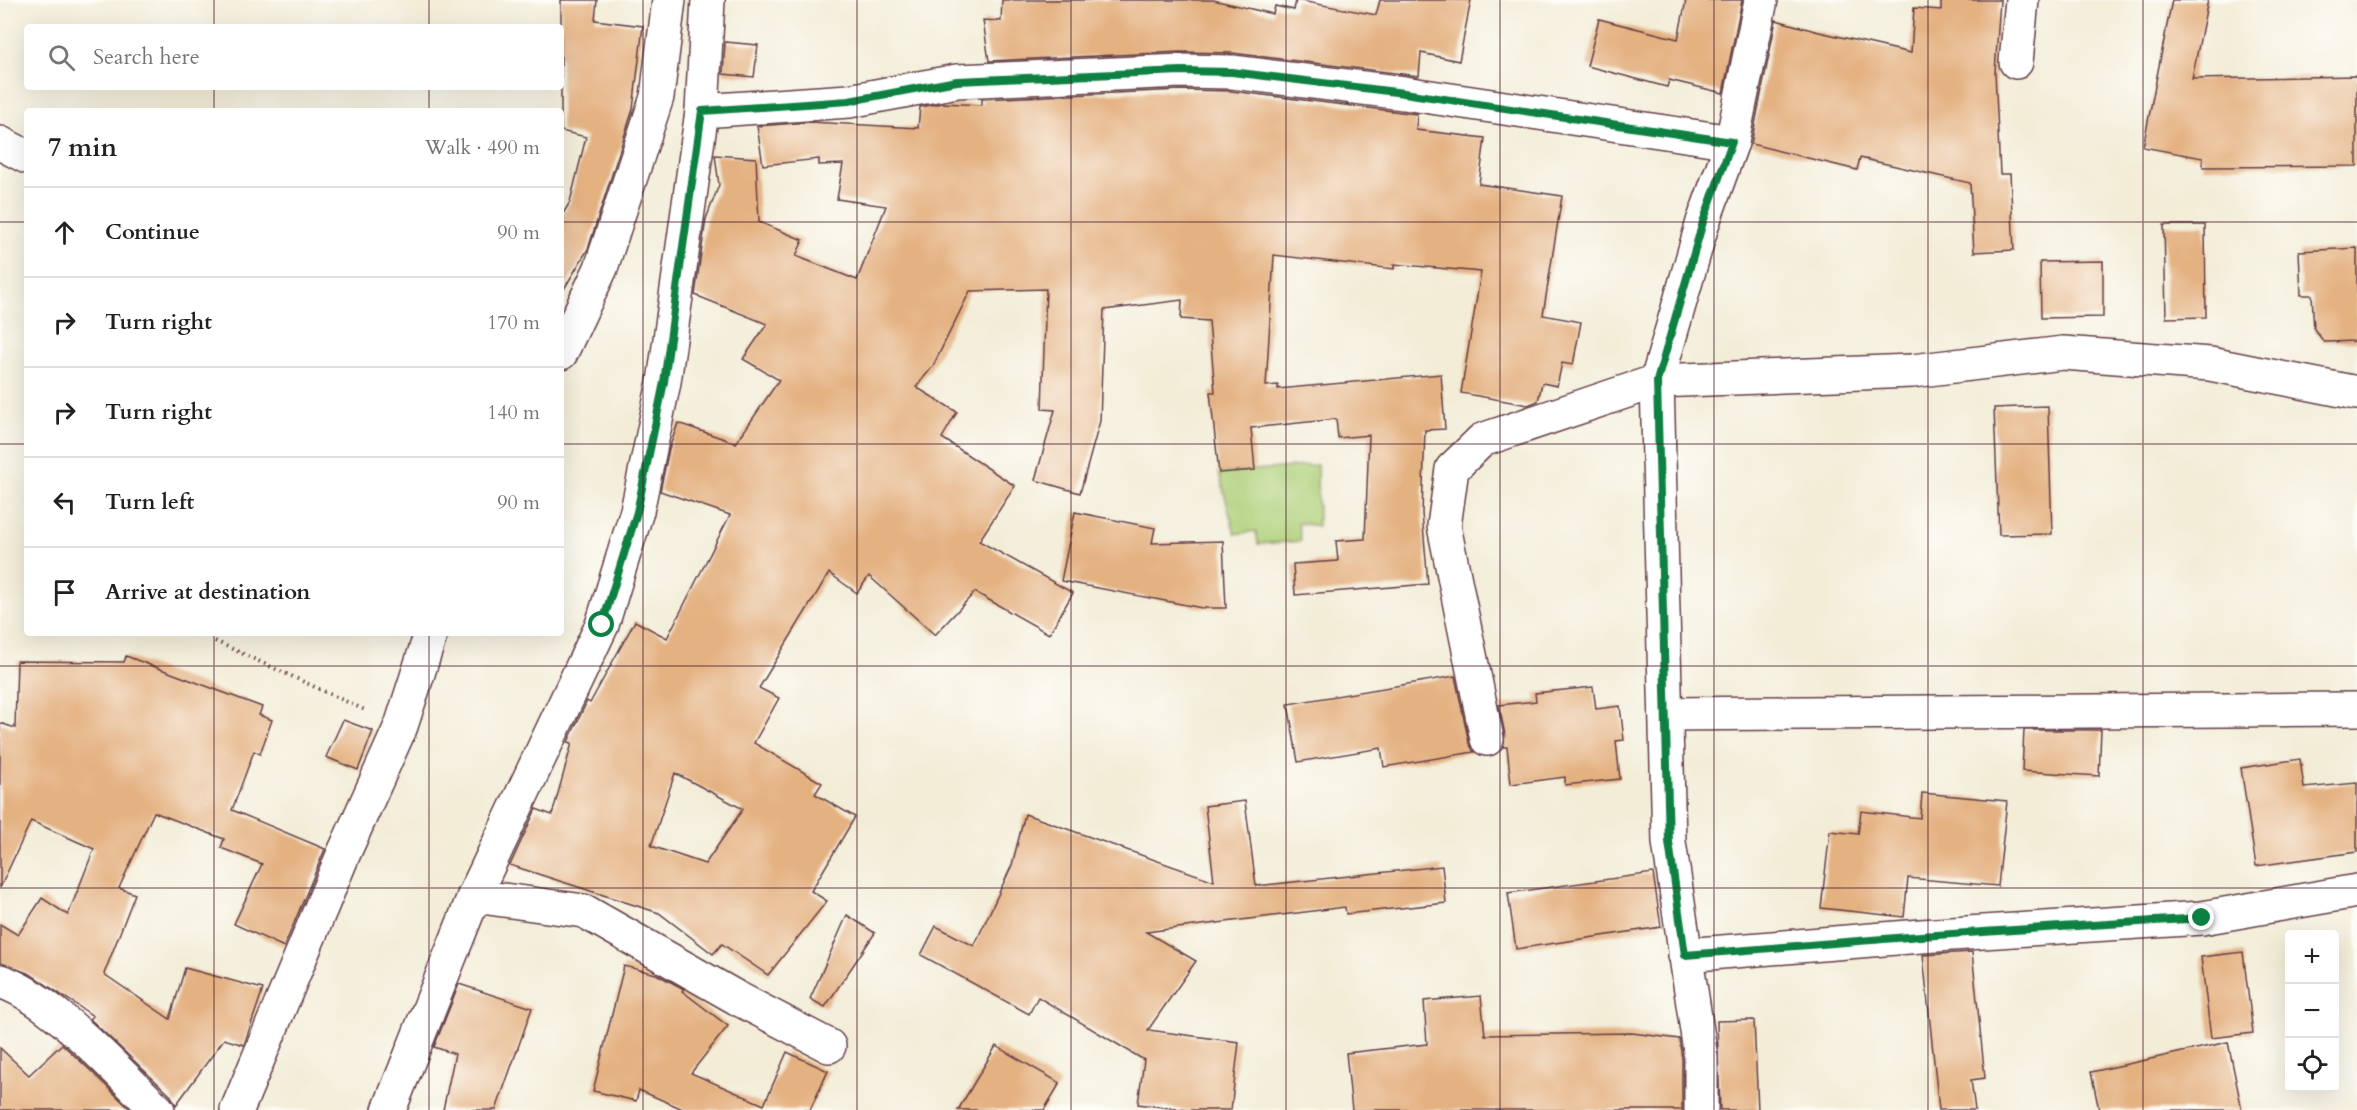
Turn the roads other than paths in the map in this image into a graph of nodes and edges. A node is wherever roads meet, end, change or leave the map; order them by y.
1 (669, 0) edge
2 (708, 0) edge
3 (1761, 0) edge
4 (2022, 0) edge
5 (2016, 62) dead end
6 (702, 111) junction
7 (1732, 142) junction
8 (0, 143) edge
9 (24, 155) edge
10 (564, 347) edge
11 (1657, 381) junction
12 (2357, 393) edge
13 (430, 636) edge
14 (2357, 710) edge
15 (1666, 714) junction
16 (1487, 739) dead end
17 (2357, 891) edge
18 (474, 896) junction
19 (1685, 955) junction
20 (0, 981) edge
21 (829, 1046) dead end
22 (158, 1110) edge
23 (237, 1110) edge
24 (389, 1110) edge
25 (1701, 1110) edge

1 - 10 street
2 - 6 street
3 - 7 street
4 - 5 street
6 - 7 street
6 - 18 street
7 - 11 street
8 - 9 street
11 - 12 street
11 - 15 street
11 - 16 street
13 - 23 street
14 - 15 street
15 - 19 street
17 - 19 street
18 - 21 street
18 - 24 street
19 - 25 street
20 - 22 street

